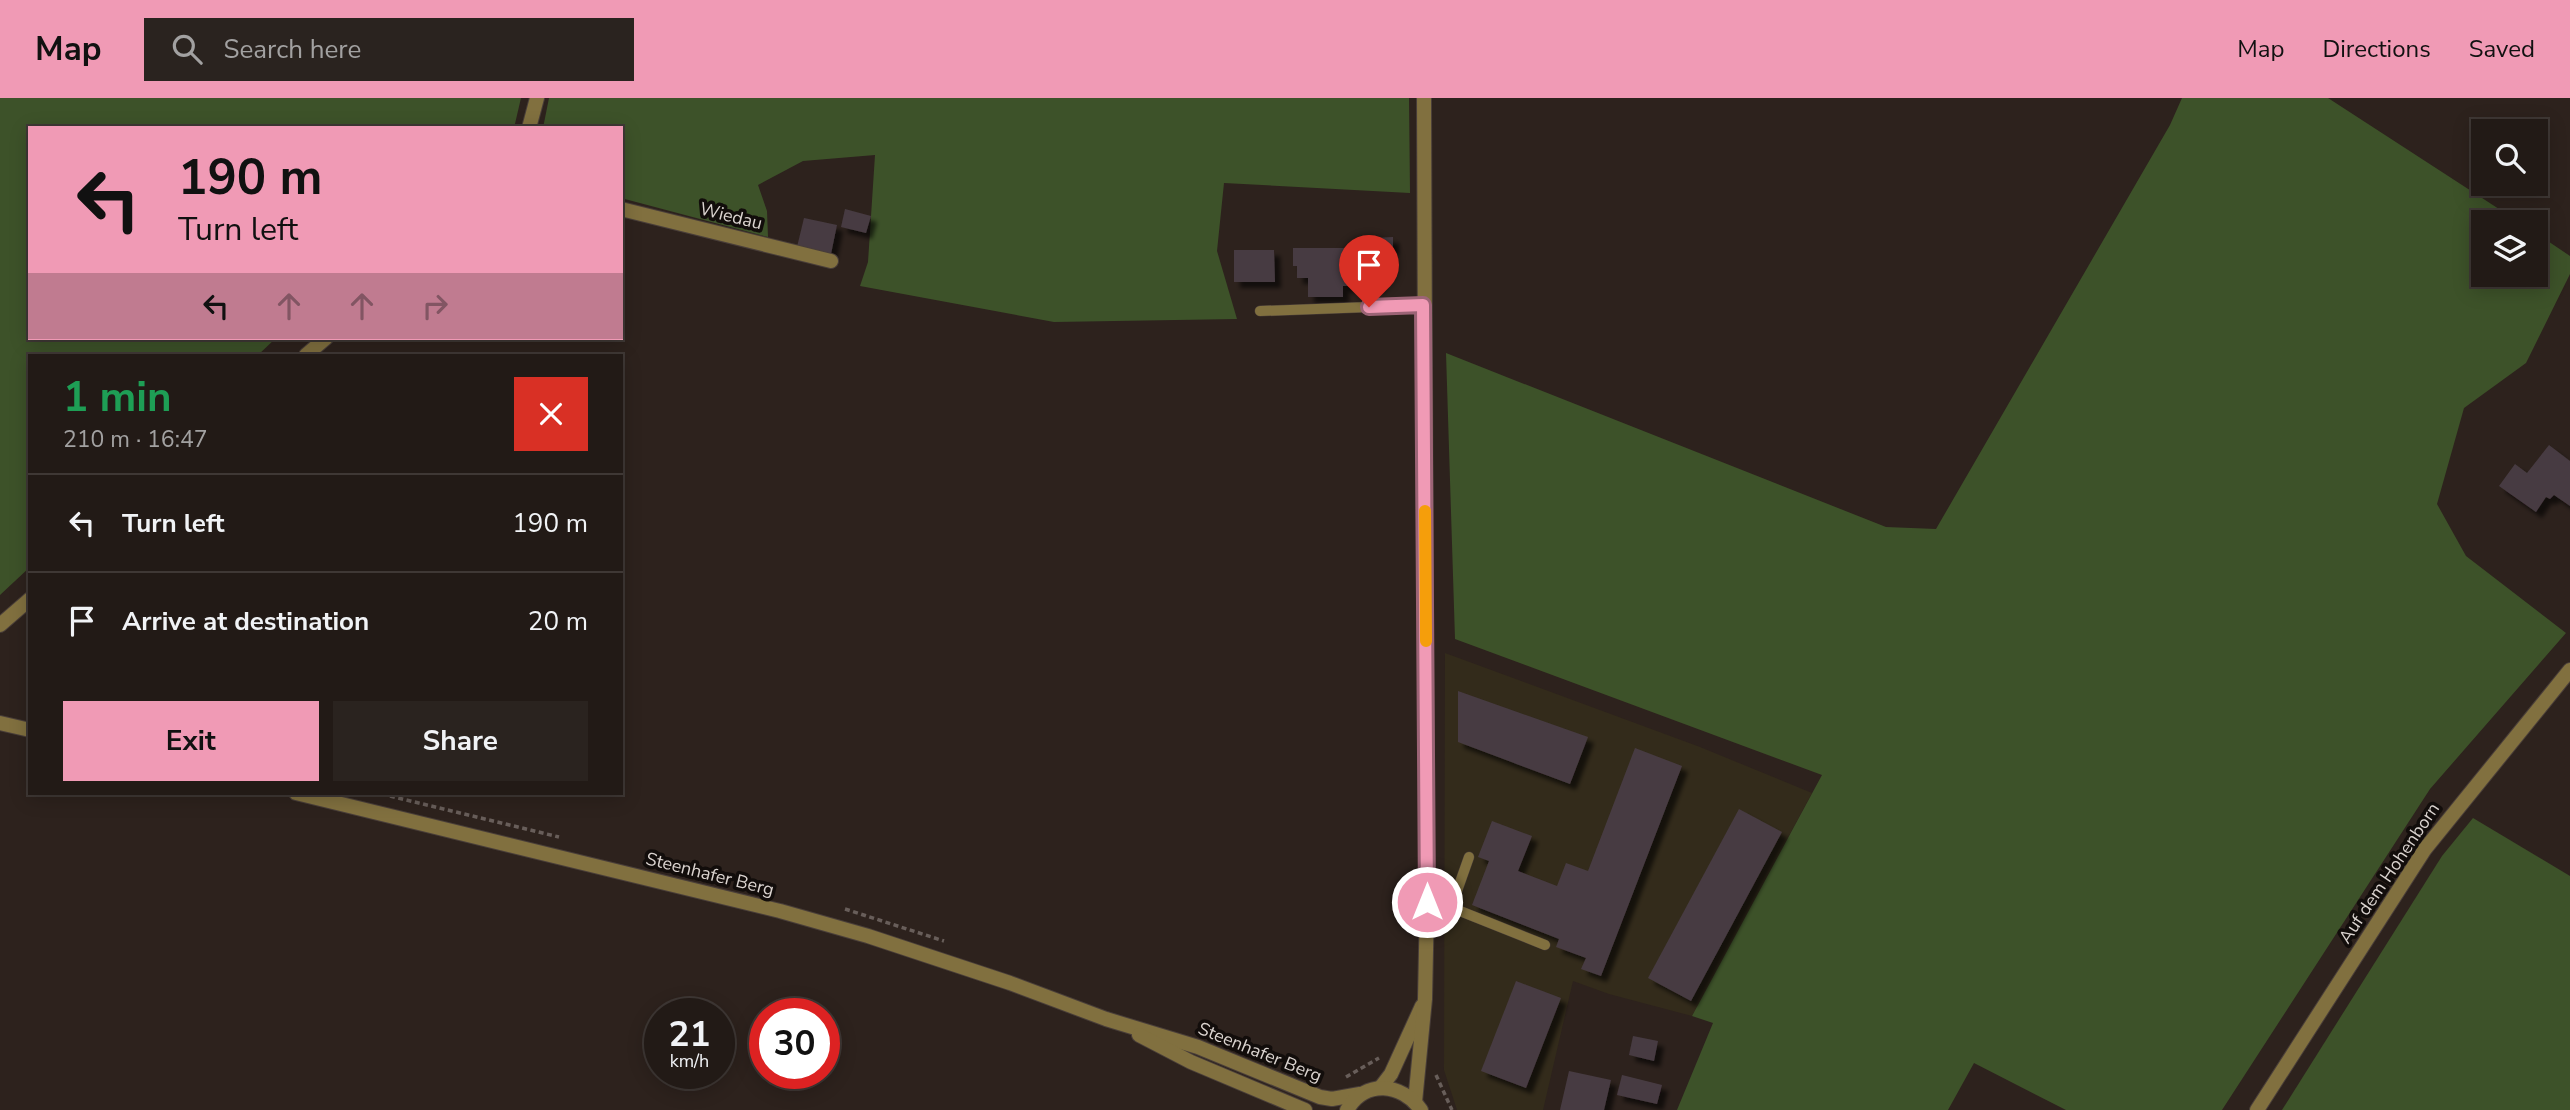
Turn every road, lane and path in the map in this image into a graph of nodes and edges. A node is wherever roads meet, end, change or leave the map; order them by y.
1 (537, 98) edge
2 (1424, 98) edge
3 (530, 126) edge
4 (623, 209) edge
5 (831, 261) dead end
6 (1423, 305) junction
7 (1260, 311) dead end
8 (324, 340) edge
9 (307, 354) edge
10 (28, 601) edge
11 (0, 625) edge
12 (2570, 670) edge
13 (0, 723) edge
14 (28, 730) edge
15 (304, 795) edge
16 (1469, 857) dead end
17 (1427, 902) junction
18 (1452, 905) junction
19 (1545, 945) dead end
20 (1426, 999) junction
21 (1107, 1019) junction
22 (1433, 1070) dead end
23 (1381, 1087) junction
24 (1360, 1094) junction
25 (1418, 1106) edge
26 (1304, 1110) edge
27 (1347, 1110) edge
28 (1452, 1110) edge
29 (2257, 1110) edge

1 - 3 street
2 - 6 street
4 - 5 street, Wiedau
6 - 7 lane
6 - 17 street
8 - 9 street
10 - 11 street
12 - 29 street, Auf dem Hohenborn
13 - 14 street
15 - 21 street, Steenhafer Berg
16 - 18 lane
17 - 18 lane
17 - 20 street
18 - 19 lane
20 - 23 street
20 - 25 street
21 - 24 street, Steenhafer Berg
21 - 26 street, Steenhafer Berg
22 - 28 path
23 - 24 street, Steenhafer Berg
23 - 25 street
24 - 27 street

